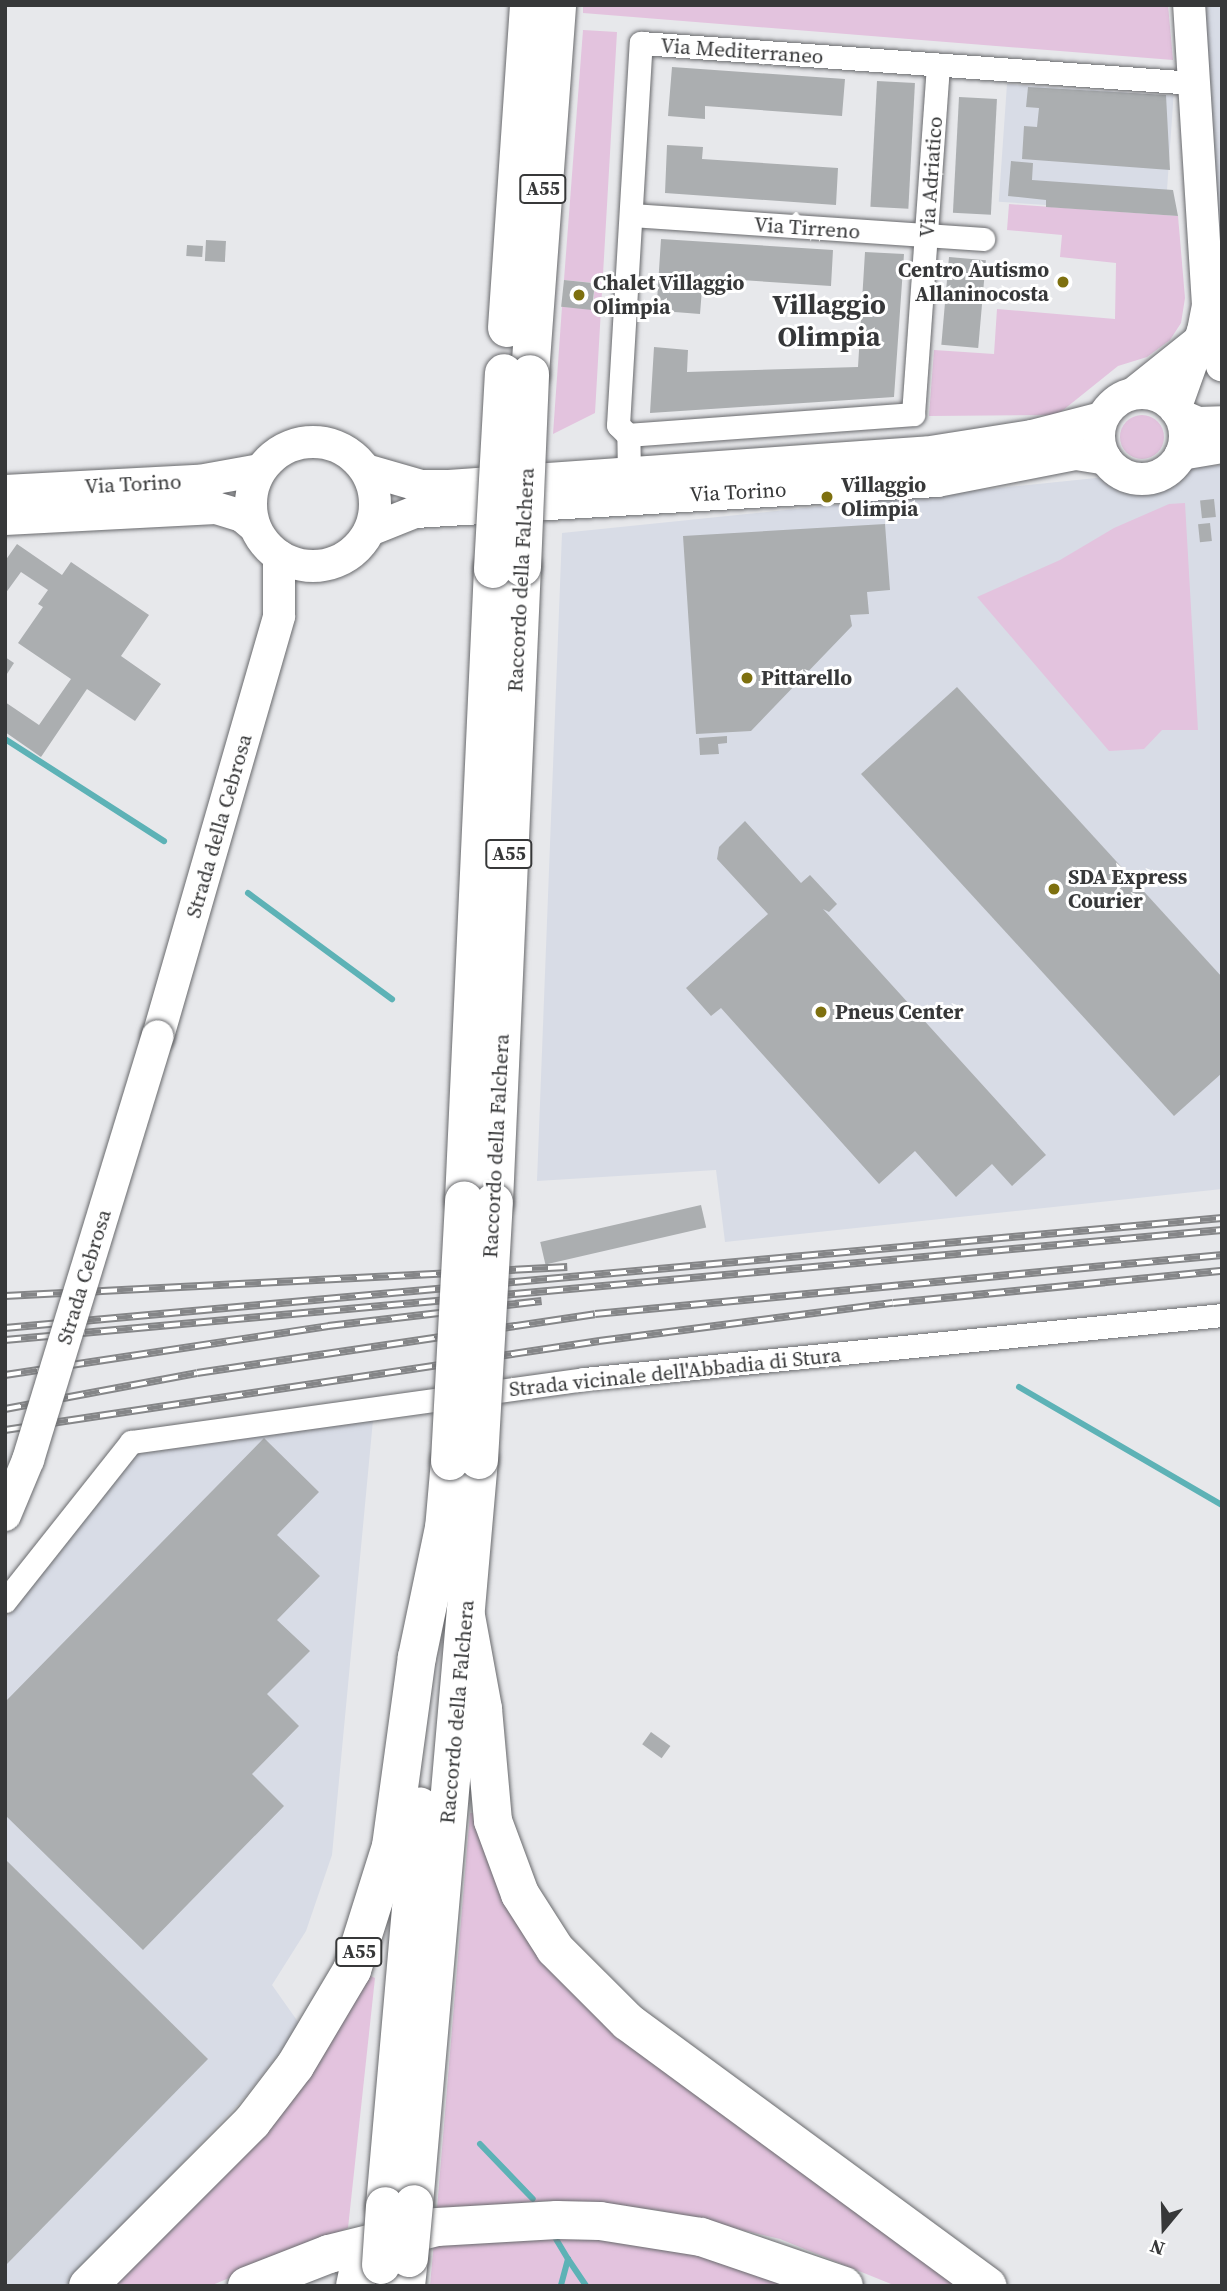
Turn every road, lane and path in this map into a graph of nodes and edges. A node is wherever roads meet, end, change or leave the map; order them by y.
1 (528, 5) edge
2 (556, 5) edge
3 (1189, 5) edge
4 (938, 65) junction
5 (1194, 83) junction
6 (632, 215) junction
7 (927, 237) junction
8 (983, 239) dead end
9 (1208, 305) junction
10 (1198, 342) junction
11 (1222, 366) edge
12 (517, 373) junction
13 (1134, 393) junction
14 (1177, 412) junction
15 (1102, 418) junction
16 (1222, 422) edge
17 (628, 435) junction
18 (1222, 447) edge
19 (1181, 454) junction
20 (1106, 460) junction
21 (260, 470) junction
22 (366, 470) junction
23 (629, 474) junction
24 (5, 491) edge
25 (5, 519) edge
26 (254, 526) junction
27 (370, 530) junction
28 (279, 555) junction
29 (320, 566) junction
30 (279, 616) junction
31 (158, 1036) joint
32 (1222, 1315) edge
33 (465, 1460) junction
34 (5, 1515) edge
35 (444, 1528) junction
36 (5, 1601) edge
37 (466, 1616) junction
38 (389, 2208) junction
39 (381, 2275) edge
40 (88, 2286) edge
41 (247, 2286) edge
42 (844, 2286) edge
43 (986, 2286) edge

1 - 12 highway, Raccordo della Falchera / A55
2 - 12 highway, Raccordo della Falchera / A55
3 - 5 main road
4 - 5 street, Via Mediterraneo
4 - 6 street, Via Mediterraneo
4 - 7 street, Via Adriatico
5 - 9 main road
6 - 7 street, Via Tirreno
6 - 17 street, Via Mediterraneo
7 - 8 street, Via Tirreno
7 - 17 street, Via Adriatico
9 - 10 main road
9 - 11 main road
10 - 13 main road
10 - 14 main road
12 - 33 highway, Raccordo della Falchera / A55, bridge
13 - 14 main road
13 - 15 main road
14 - 16 main road
14 - 19 main road
15 - 20 main road
15 - 23 main road, Via Torino
17 - 23 street, Via Mediterraneo
18 - 19 main road
19 - 20 main road
20 - 27 main road, Via Torino
21 - 22 main road
21 - 24 main road, Via Torino
21 - 26 main road
22 - 23 main road, Via Torino
22 - 27 main road
25 - 26 main road, Via Torino
26 - 28 main road
27 - 29 main road
28 - 29 main road
28 - 30 main road, Strada della Cebrosa
29 - 30 main road, Strada della Cebrosa
30 - 31 main road, Strada della Cebrosa
31 - 34 main road, Strada Cebrosa, bridge
32 - 36 street, Strada vicinale dell'Abbadia di Stura
33 - 35 highway, Raccordo della Falchera / A55
33 - 37 highway, Raccordo della Falchera / A55
35 - 38 highway, Raccordo della Falchera / A55
35 - 40 highway, A55
37 - 38 highway, Raccordo della Falchera / A55
37 - 43 highway
38 - 39 highway, Raccordo della Falchera / A55, bridge
38 - 39 highway
41 - 42 highway

